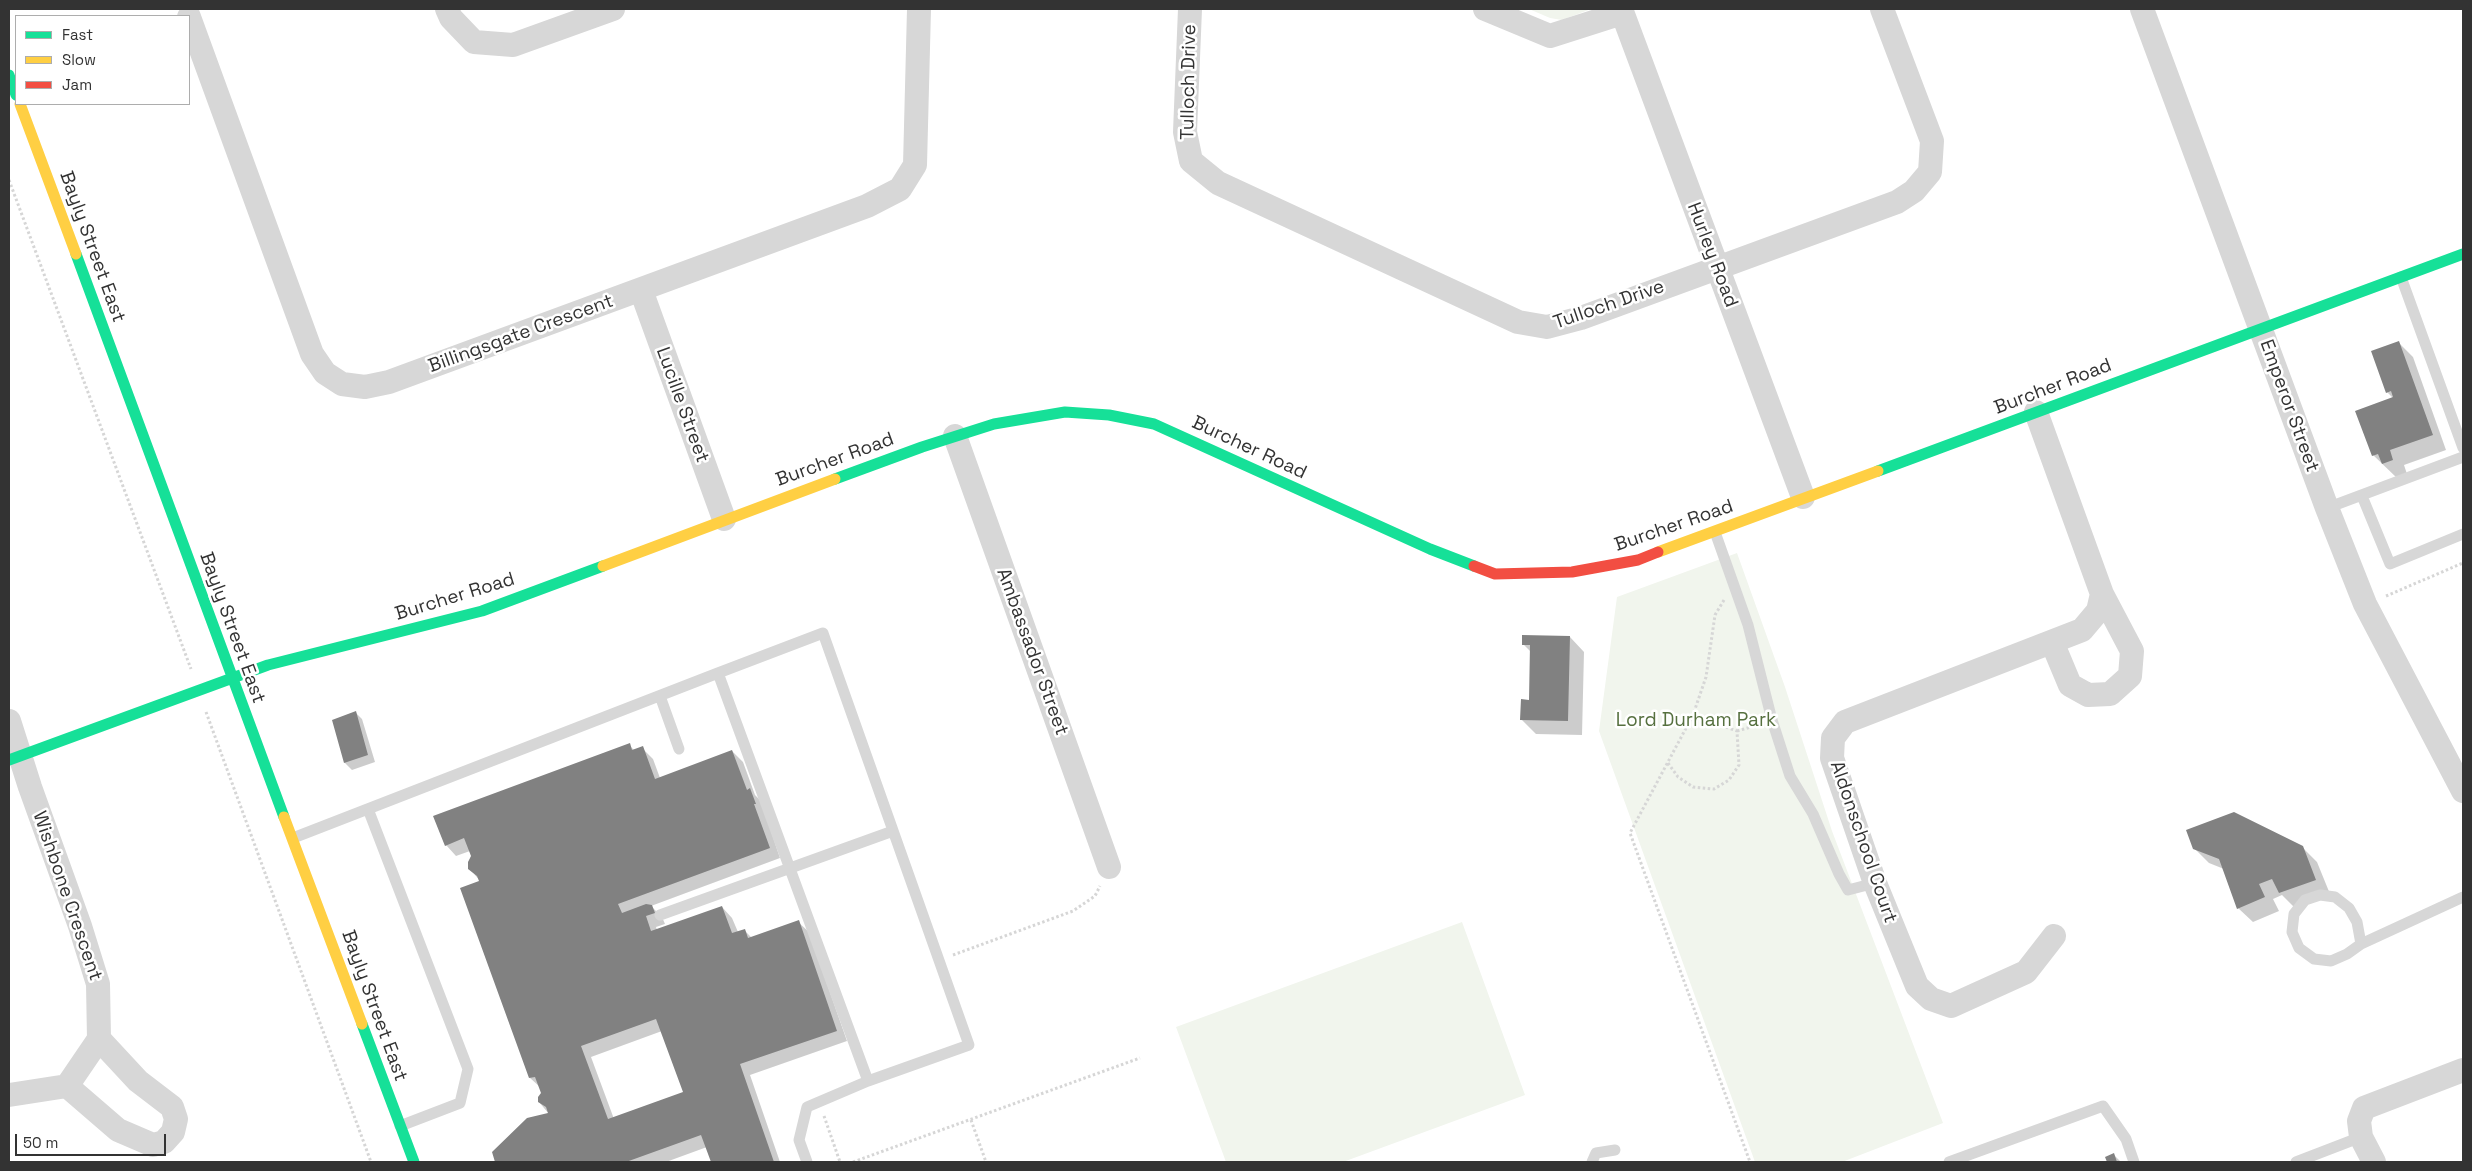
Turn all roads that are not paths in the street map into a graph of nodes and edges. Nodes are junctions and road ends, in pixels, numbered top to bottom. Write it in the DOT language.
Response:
graph roads {
  1 [pos="447,9"];
  2 [pos="613,9"];
  3 [pos="919,9"];
  4 [pos="1190,9"];
  5 [pos="1485,9"];
  6 [pos="1882,9"];
  7 [pos="2142,9"];
  8 [pos="1622,11"];
  9 [pos="190,19"];
  10 [pos="9,74"];
  11 [pos="15,92"];
  12 [pos="20,105"];
  13 [pos="2463,254"];
  14 [pos="1717,268"];
  15 [pos="2401,277"];
  16 [pos="641,290"];
  17 [pos="2260,328"];
  18 [pos="2036,412"];
  19 [pos="955,436"];
  20 [pos="2463,448"];
  21 [pos="2463,457"];
  22 [pos="1803,496"];
  23 [pos="2362,496"];
  24 [pos="2327,508"];
  25 [pos="724,519"];
  26 [pos="1715,532"];
  27 [pos="2463,534"];
  28 [pos="2102,594"];
  29 [pos="2052,642"];
  30 [pos="718,673"];
  31 [pos="232,678"];
  32 [pos="660,696"];
  33 [pos="9,721"];
  34 [pos="679,749"];
  35 [pos="14,758"];
  36 [pos="2463,791"];
  37 [pos="368,809"];
  38 [pos="893,831"];
  39 [pos="293,838"];
  40 [pos="1109,867"];
  41 [pos="790,869"];
  42 [pos="1875,883"];
  43 [pos="2463,897"];
  44 [pos="660,915"];
  45 [pos="2054,936"];
  46 [pos="2361,944"];
  47 [pos="99,1039"];
  48 [pos="2463,1070"];
  49 [pos="868,1081"];
  50 [pos="67,1086"];
  51 [pos="9,1095"];
  52 [pos="400,1126"];
  53 [pos="2361,1137"];
  54 [pos="1615,1150"];
  55 [pos="414,1162"];
  56 [pos="807,1162"];
  57 [pos="1592,1162"];
  58 [pos="1949,1162"];
  59 [pos="2134,1162"];
  60 [pos="2296,1162"];
  61 [pos="2374,1162"];
  1 -- 2 [label="street"];
  3 -- 16 [label="street, Billingsgate Crescent"];
  4 -- 14 [label="street, Tulloch Drive"];
  5 -- 8 [label="street, Hurley Road"];
  6 -- 14 [label="street, Tulloch Drive"];
  7 -- 17 [label="street, Emperor Street"];
  8 -- 14 [label="street, Hurley Road"];
  9 -- 16 [label="street, Billingsgate Crescent"];
  10 -- 11 [label="street"];
  12 -- 31 [label="street, Bayly Street East"];
  13 -- 15 [label="street, Burcher Road"];
  14 -- 22 [label="street, Hurley Road"];
  15 -- 17 [label="street, Burcher Road"];
  15 -- 20 [label="lane"];
  16 -- 25 [label="street, Lucille Street"];
  17 -- 18 [label="street, Burcher Road"];
  17 -- 24 [label="street, Emperor Street"];
  18 -- 22 [label="street, Burcher Road"];
  18 -- 28 [label="street"];
  19 -- 25 [label="street, Burcher Road"];
  19 -- 26 [label="street, Burcher Road"];
  19 -- 40 [label="street, Ambassador Street"];
  21 -- 23 [label="lane"];
  22 -- 26 [label="street, Burcher Road"];
  23 -- 24 [label="lane"];
  23 -- 27 [label="lane"];
  24 -- 36 [label="street, Emperor Street"];
  25 -- 31 [label="street, Burcher Road"];
  26 -- 42 [label="lane"];
  28 -- 29 [label="street, Aldonschool Court"];
  28 -- 29 [label="street"];
  29 -- 42 [label="street, Aldonschool Court"];
  30 -- 32 [label="lane"];
  30 -- 38 [label="lane"];
  30 -- 41 [label="lane"];
  31 -- 35 [label="street, Burcher Road"];
  31 -- 39 [label="street, Bayly Street East"];
  32 -- 34 [label="lane"];
  32 -- 37 [label="lane"];
  33 -- 35 [label="street, Wishbone Crescent"];
  35 -- 47 [label="street, Wishbone Crescent"];
  37 -- 39 [label="lane"];
  37 -- 52 [label="lane"];
  38 -- 41 [label="lane"];
  38 -- 49 [label="lane"];
  39 -- 52 [label="street, Bayly Street East"];
  41 -- 44 [label="lane"];
  41 -- 49 [label="lane"];
  42 -- 45 [label="street, Aldonschool Court"];
  43 -- 46 [label="lane"];
  46 -- 46 [label="lane"];
  47 -- 50 [label="street"];
  47 -- 50 [label="street"];
  48 -- 53 [label="street"];
  49 -- 56 [label="lane"];
  50 -- 51 [label="street"];
  52 -- 55 [label="street, Bayly Street East"];
  53 -- 60 [label="lane"];
  53 -- 61 [label="street"];
  54 -- 57 [label="lane"];
  58 -- 59 [label="lane"];
}
